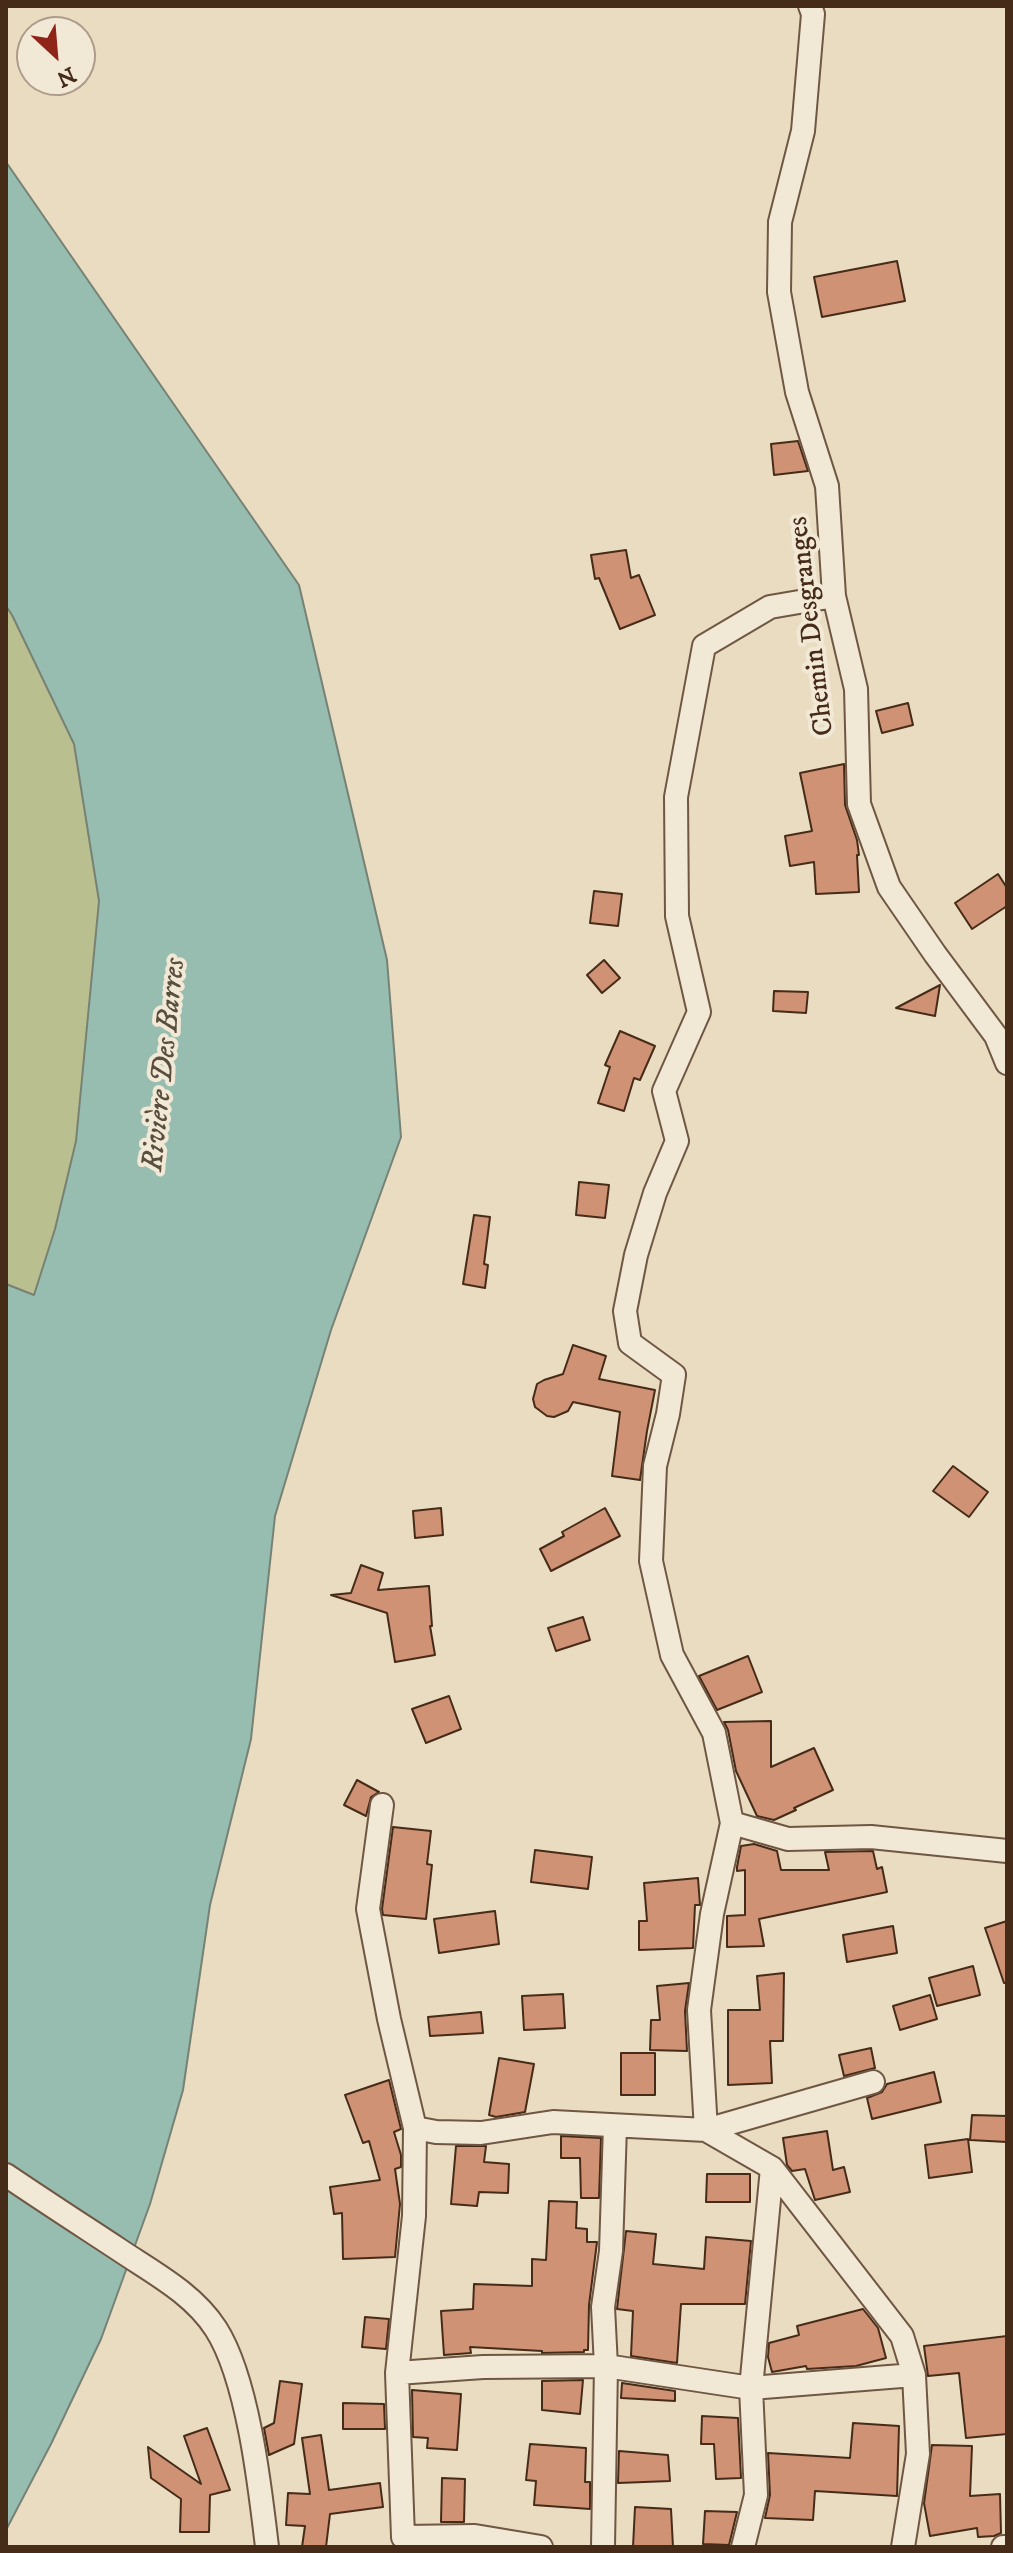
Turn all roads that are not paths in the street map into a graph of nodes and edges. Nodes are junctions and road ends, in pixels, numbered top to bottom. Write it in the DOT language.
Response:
graph roads {
  1 [pos="810,6"];
  2 [pos="834,596"];
  3 [pos="1007,1063"];
  4 [pos="382,1805"];
  5 [pos="732,1823"];
  6 [pos="1007,1851"];
  7 [pos="873,2082"];
  8 [pos="615,2126"];
  9 [pos="415,2128"];
  10 [pos="706,2130"];
  11 [pos="772,2168"];
  12 [pos="6,2175"];
  13 [pos="606,2366"];
  14 [pos="397,2373"];
  15 [pos="914,2375"];
  16 [pos="751,2388"];
  17 [pos="267,2547"];
  18 [pos="541,2547"];
  19 [pos="603,2547"];
  20 [pos="743,2547"];
  21 [pos="903,2547"];
  1 -- 2 [label="street, Chemin Desgranges"];
  2 -- 3 [label="street, Chemin Desgranges"];
  2 -- 5 [label="street"];
  4 -- 9 [label="street"];
  5 -- 6 [label="street"];
  5 -- 10 [label="street"];
  7 -- 10 [label="street"];
  8 -- 9 [label="street"];
  8 -- 10 [label="street"];
  8 -- 13 [label="street"];
  9 -- 14 [label="street"];
  10 -- 11 [label="street"];
  11 -- 15 [label="street"];
  11 -- 16 [label="street"];
  12 -- 17 [label="street"];
  13 -- 14 [label="street"];
  13 -- 16 [label="street"];
  13 -- 19 [label="street"];
  14 -- 18 [label="street"];
  15 -- 16 [label="street"];
  15 -- 21 [label="street"];
  16 -- 20 [label="street"];
}
